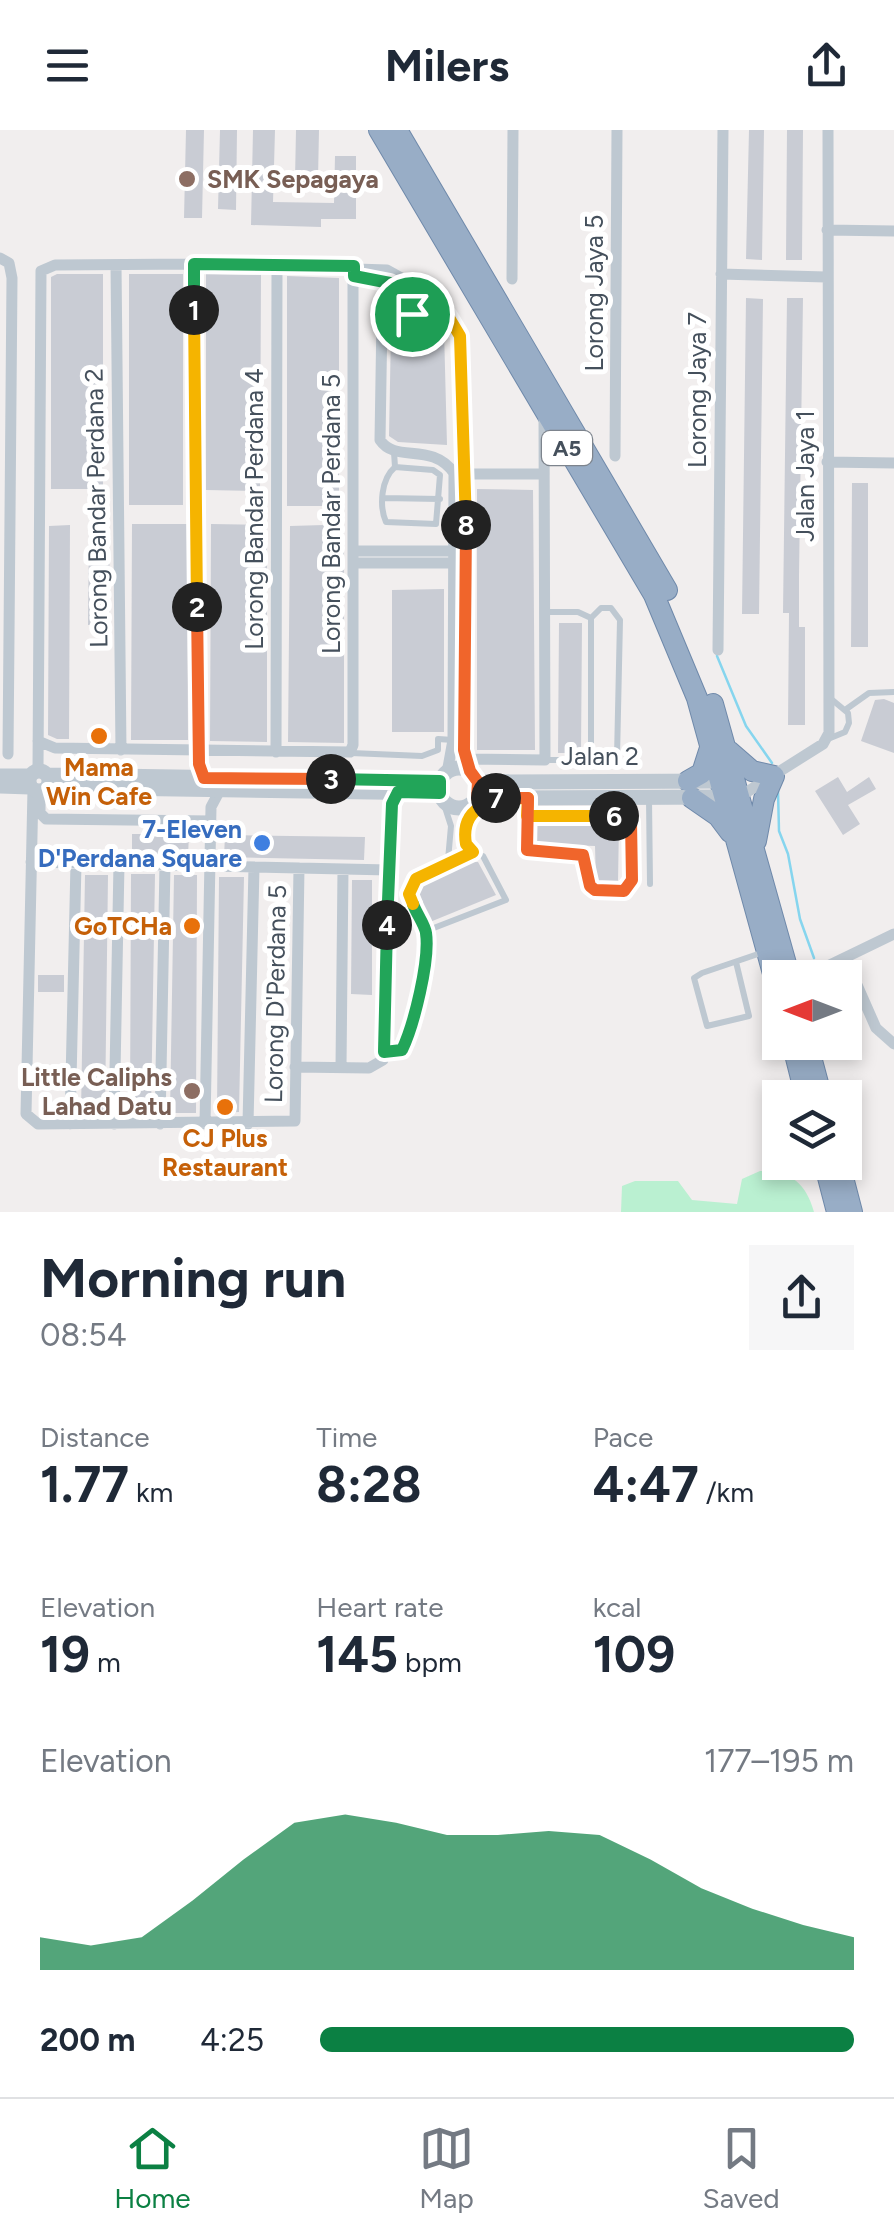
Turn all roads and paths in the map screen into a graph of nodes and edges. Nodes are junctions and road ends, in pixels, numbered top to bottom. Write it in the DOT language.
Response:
graph roads {
  1 [pos="379,130"];
  2 [pos="397,130"];
  3 [pos="513,130"];
  4 [pos="618,130"];
  5 [pos="724,130"];
  6 [pos="828,130"];
  7 [pos="827,230"];
  8 [pos="894,231"];
  9 [pos="0,258"];
  10 [pos="194,264"];
  11 [pos="116,266"];
  12 [pos="276,266"];
  13 [pos="354,271"];
  14 [pos="721,274"];
  15 [pos="826,277"];
  16 [pos="512,279"];
  17 [pos="412,314"];
  18 [pos="448,316"];
  19 [pos="544,409"];
  20 [pos="461,446"];
  21 [pos="394,451"];
  22 [pos="615,456"];
  23 [pos="446,462"];
  24 [pos="827,462"];
  25 [pos="894,463"];
  26 [pos="396,467"];
  27 [pos="466,474"];
  28 [pos="543,474"];
  29 [pos="383,498"];
  30 [pos="440,499"];
  31 [pos="440,521"];
  32 [pos="454,550"];
  33 [pos="353,556"];
  34 [pos="5,577"];
  35 [pos="544,612"];
  36 [pos="591,618"];
  37 [pos="718,650"];
  38 [pos="894,692"];
  39 [pos="829,697"];
  40 [pos="845,710"];
  41 [pos="828,739"];
  42 [pos="454,740"];
  43 [pos="38,741"];
  44 [pos="719,746"];
  45 [pos="55,748"];
  46 [pos="120,750"];
  47 [pos="199,750"];
  48 [pos="276,752"];
  49 [pos="345,752"];
  50 [pos="8,754"];
  51 [pos="544,760"];
  52 [pos="591,760"];
  53 [pos="0,776"];
  54 [pos="204,778"];
  55 [pos="473,778"];
  56 [pos="38,779"];
  57 [pos="0,786"];
  58 [pos="743,786"];
  59 [pos="442,787"];
  60 [pos="690,789"];
  61 [pos="220,790"];
  62 [pos="398,792"];
  63 [pos="496,798"];
  64 [pos="528,798"];
  65 [pos="649,798"];
  66 [pos="527,816"];
  67 [pos="211,820"];
  68 [pos="746,845"];
  69 [pos="473,852"];
  70 [pos="447,861"];
  71 [pos="31,862"];
  72 [pos="76,863"];
  73 [pos="119,864"];
  74 [pos="165,865"];
  75 [pos="211,866"];
  76 [pos="254,867"];
  77 [pos="300,868"];
  78 [pos="343,868"];
  79 [pos="389,870"];
  80 [pos="650,884"];
  81 [pos="426,931"];
  82 [pos="894,934"];
  83 [pos="766,951"];
  84 [pos="769,960"];
  85 [pos="784,960"];
  86 [pos="846,960"];
  87 [pos="736,962"];
  88 [pos="862,996"];
  89 [pos="894,1044"];
  90 [pos="384,1052"];
  91 [pos="295,1067"];
  92 [pos="341,1067"];
  93 [pos="70,1124"];
  94 [pos="114,1124"];
  95 [pos="160,1124"];
  96 [pos="206,1124"];
  97 [pos="248,1124"];
  98 [pos="829,1180"];
  99 [pos="844,1180"];
  100 [pos="838,1212"];
  101 [pos="852,1212"];
  1 -- 19 [label="highway, A5"];
  2 -- 44 [label="highway, A5"];
  3 -- 16 [label="street"];
  4 -- 22 [label="street, Lorong Jaya 5"];
  5 -- 14 [label="street, Lorong Jaya 7"];
  6 -- 7 [label="street, Jalan Jaya 1"];
  7 -- 8 [label="street"];
  7 -- 15 [label="street, Jalan Jaya 1"];
  9 -- 34 [label="street"];
  10 -- 11 [label="street"];
  10 -- 12 [label="street"];
  10 -- 47 [label="street"];
  11 -- 43 [label="street"];
  11 -- 46 [label="street, Lorong Bandar Perdana 2"];
  12 -- 13 [label="street"];
  12 -- 48 [label="street, Lorong Bandar Perdana 4"];
  13 -- 17 [label="street"];
  13 -- 18 [label="street"];
  13 -- 33 [label="street, Lorong Bandar Perdana 5"];
  14 -- 15 [label="street"];
  14 -- 37 [label="street, Lorong Jaya 7"];
  15 -- 24 [label="street, Jalan Jaya 1"];
  17 -- 18 [label="street"];
  17 -- 21 [label="street"];
  18 -- 20 [label="street"];
  19 -- 28 [label="street"];
  19 -- 44 [label="highway, A5"];
  20 -- 23 [label="street"];
  20 -- 27 [label="street"];
  21 -- 23 [label="street"];
  21 -- 26 [label="lane"];
  23 -- 32 [label="street"];
  24 -- 25 [label="street"];
  24 -- 39 [label="street, Jalan Jaya 1"];
  26 -- 29 [label="lane"];
  26 -- 30 [label="lane"];
  27 -- 28 [label="street"];
  27 -- 55 [label="street"];
  28 -- 35 [label="street"];
  29 -- 30 [label="lane"];
  29 -- 31 [label="lane"];
  30 -- 31 [label="lane"];
  31 -- 32 [label="lane"];
  32 -- 33 [label="street"];
  32 -- 42 [label="street"];
  33 -- 49 [label="street, Lorong Bandar Perdana 5"];
  34 -- 50 [label="street"];
  35 -- 36 [label="lane"];
  35 -- 51 [label="street"];
  36 -- 52 [label="lane"];
  36 -- 52 [label="lane"];
  38 -- 40 [label="lane"];
  39 -- 40 [label="lane"];
  39 -- 41 [label="street, Jalan Jaya 1"];
  40 -- 41 [label="lane"];
  41 -- 58 [label="street"];
  42 -- 49 [label="lane"];
  42 -- 59 [label="street"];
  43 -- 45 [label="street"];
  43 -- 56 [label="street"];
  44 -- 58 [label="highway, A5"];
  44 -- 58 [label="highway"];
  44 -- 60 [label="highway"];
  45 -- 46 [label="street"];
  45 -- 56 [label="street"];
  46 -- 47 [label="street"];
  47 -- 48 [label="street"];
  47 -- 54 [label="street"];
  48 -- 49 [label="street"];
  51 -- 52 [label="lane"];
  51 -- 55 [label="street"];
  53 -- 56 [label="street"];
  54 -- 56 [label="street"];
  54 -- 59 [label="street"];
  55 -- 59 [label="street"];
  55 -- 59 [label="street"];
  55 -- 60 [label="street, Jalan 2"];
  55 -- 63 [label="street, Jalan 2"];
  56 -- 57 [label="street"];
  56 -- 61 [label="street"];
  56 -- 67 [label="street"];
  56 -- 71 [label="street"];
  58 -- 60 [label="street, Jalan 2"];
  58 -- 68 [label="highway, A5"];
  58 -- 68 [label="highway"];
  59 -- 62 [label="street"];
  59 -- 70 [label="lane"];
  60 -- 65 [label="street, Jalan 2"];
  60 -- 68 [label="highway"];
  61 -- 62 [label="street"];
  61 -- 67 [label="street"];
  62 -- 79 [label="street"];
  63 -- 64 [label="street, Jalan 2"];
  63 -- 69 [label="lane"];
  64 -- 65 [label="street, Jalan 2"];
  64 -- 66 [label="lane"];
  65 -- 80 [label="lane"];
  66 -- 66 [label="lane"];
  67 -- 75 [label="street"];
  68 -- 83 [label="highway, A5"];
  68 -- 85 [label="highway, A5"];
  69 -- 70 [label="lane"];
  69 -- 81 [label="lane"];
  70 -- 81 [label="lane"];
  71 -- 72 [label="street"];
  71 -- 93 [label="street"];
  72 -- 73 [label="street"];
  72 -- 93 [label="street"];
  73 -- 74 [label="street"];
  73 -- 94 [label="street"];
  74 -- 75 [label="street"];
  74 -- 95 [label="street"];
  75 -- 76 [label="street"];
  75 -- 96 [label="street"];
  76 -- 77 [label="street"];
  76 -- 97 [label="street"];
  77 -- 78 [label="street"];
  77 -- 91 [label="street, Lorong D'Perdana 5"];
  78 -- 79 [label="street"];
  78 -- 92 [label="street"];
  79 -- 90 [label="street"];
  81 -- 90 [label="lane"];
  82 -- 86 [label="street"];
  83 -- 84 [label="highway, A5"];
  83 -- 87 [label="lane"];
  87 -- 87 [label="lane"];
  88 -- 89 [label="street"];
  90 -- 92 [label="street"];
  91 -- 92 [label="street"];
  91 -- 97 [label="street, Lorong D'Perdana 5"];
  93 -- 94 [label="street"];
  94 -- 95 [label="street"];
  95 -- 96 [label="street"];
  96 -- 97 [label="street"];
  98 -- 100 [label="highway"];
  99 -- 101 [label="highway"];
}
